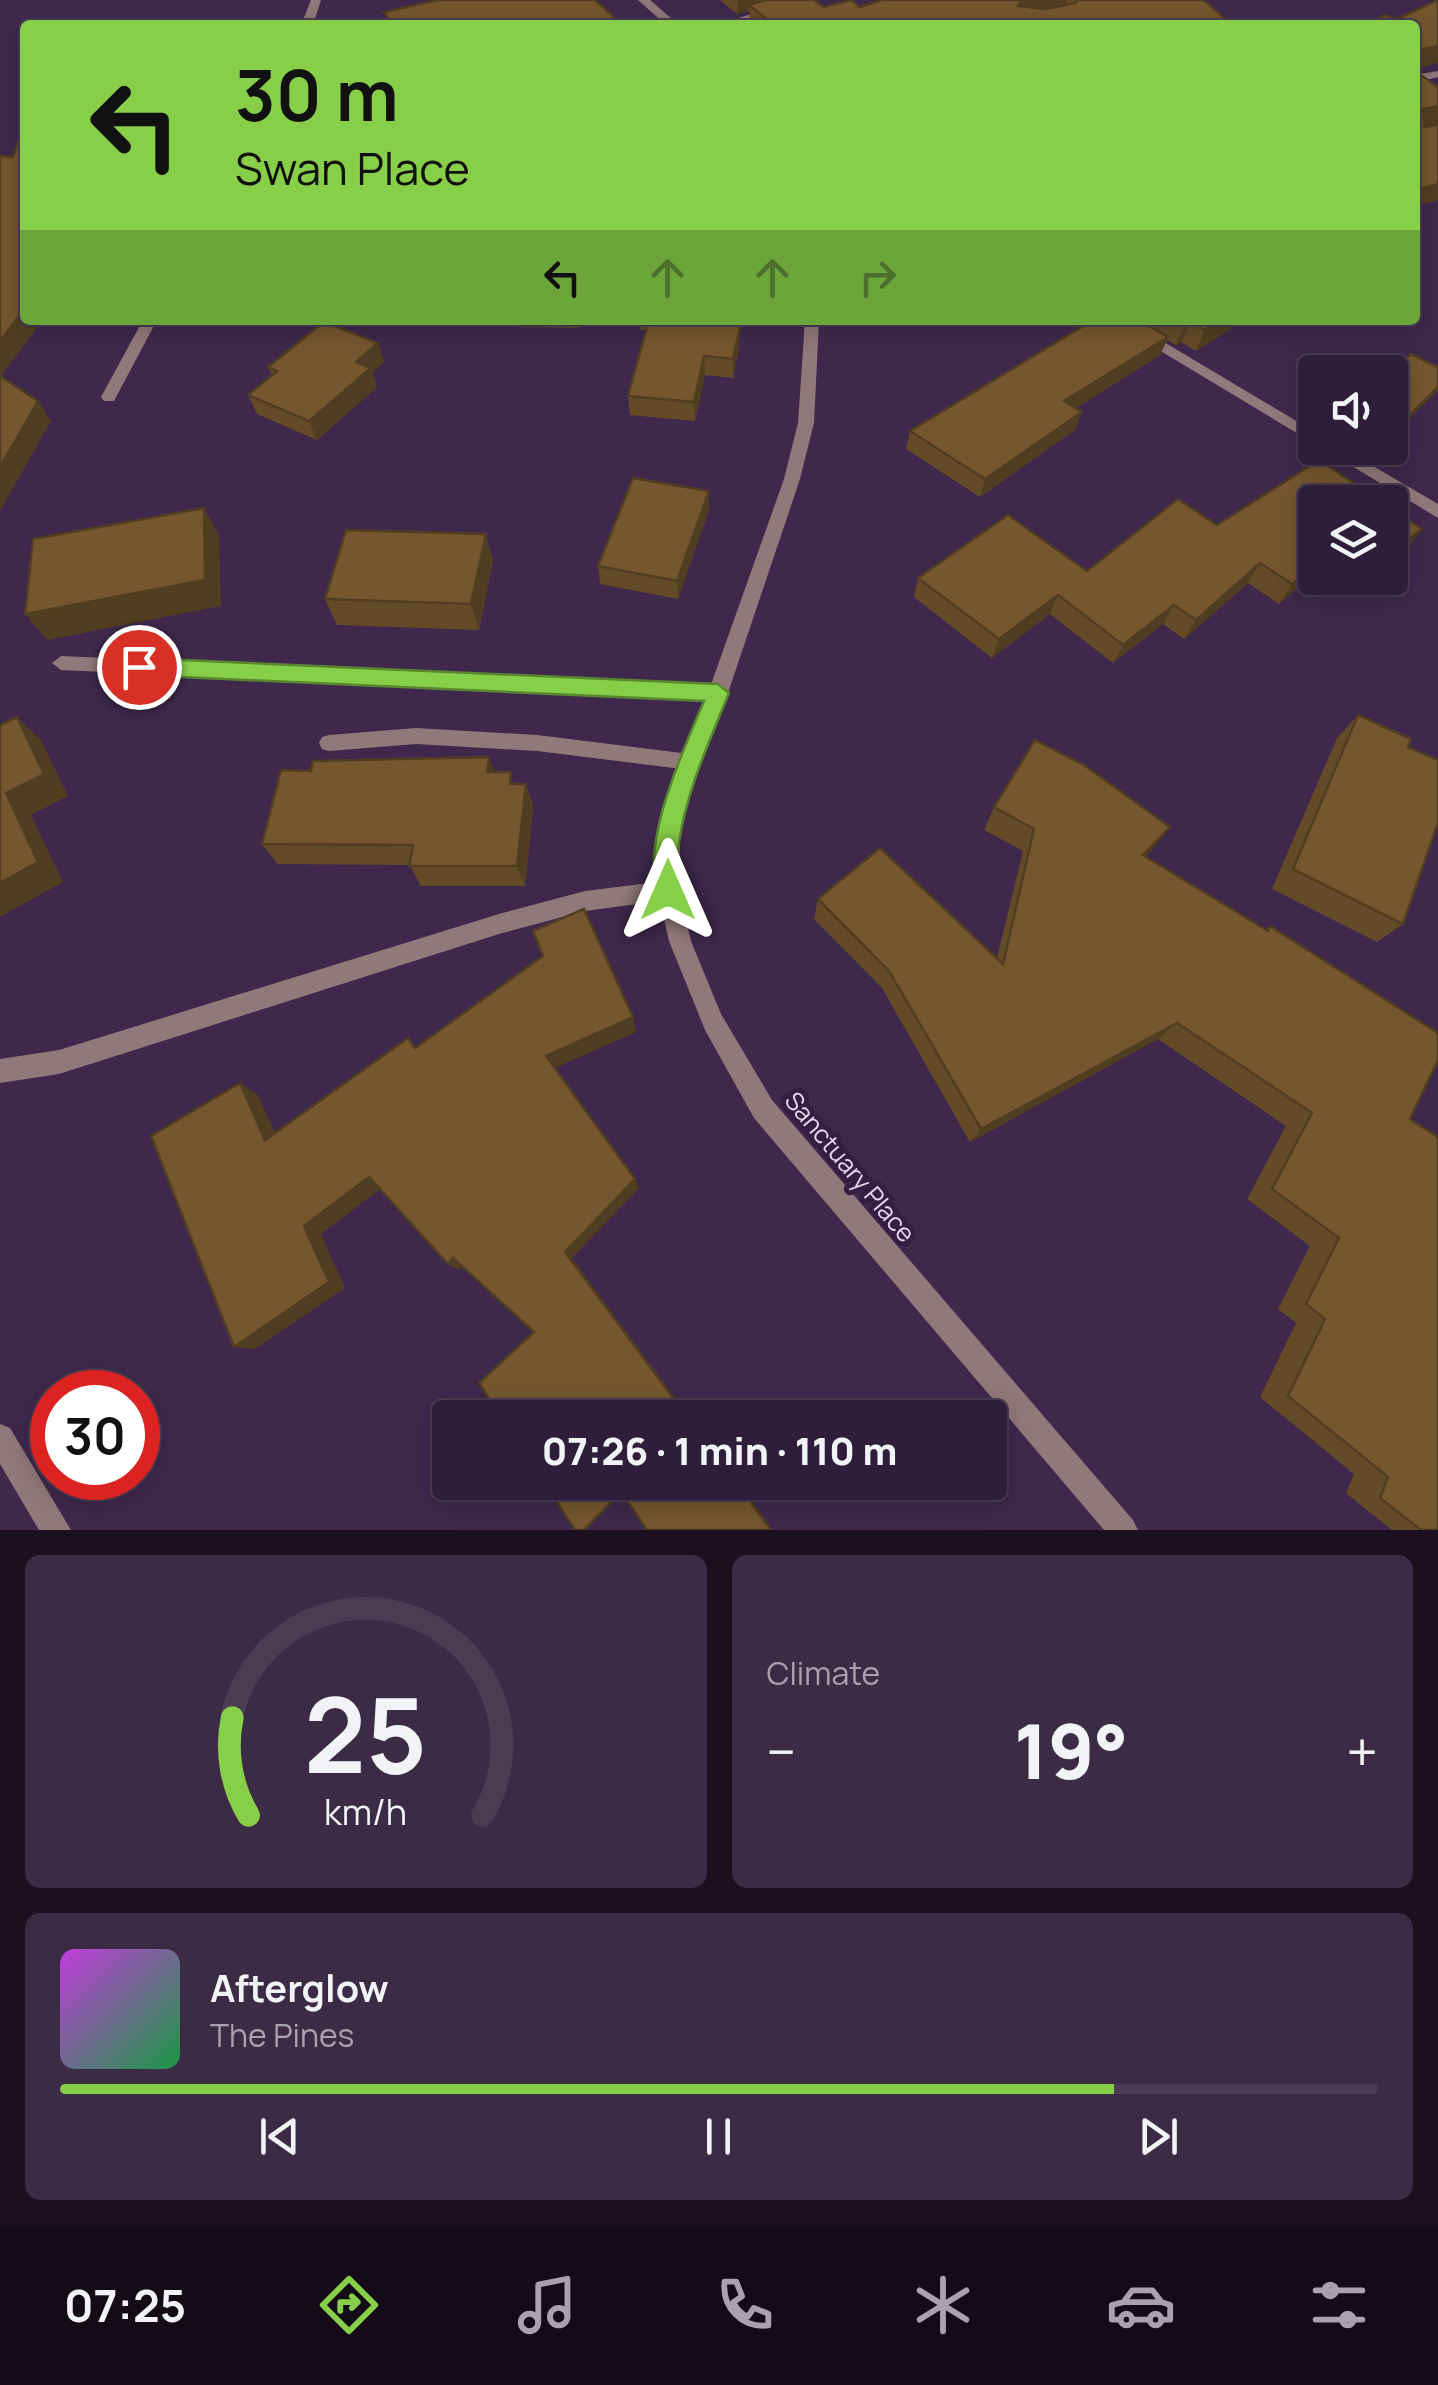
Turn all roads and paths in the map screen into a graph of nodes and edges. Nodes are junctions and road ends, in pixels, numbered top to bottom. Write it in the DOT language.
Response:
graph roads {
  1 [pos="642,0"];
  2 [pos="812,0"];
  3 [pos="667,20"];
  4 [pos="738,20"];
  5 [pos="147,325"];
  6 [pos="812,325"];
  7 [pos="1124,325"];
  8 [pos="109,397"];
  9 [pos="1298,429"];
  10 [pos="1359,465"];
  11 [pos="1438,512"];
  12 [pos="62,663"];
  13 [pos="718,693"];
  14 [pos="329,744"];
  15 [pos="690,762"];
  16 [pos="668,890"];
  17 [pos="0,1071"];
  18 [pos="0,1438"];
  19 [pos="56,1530"];
  20 [pos="1123,1530"];
  1 -- 3 [label="street"];
  2 -- 4 [label="street"];
  5 -- 8 [label="street"];
  6 -- 13 [label="street, Sanctuary Place"];
  7 -- 9 [label="street"];
  10 -- 11 [label="street"];
  12 -- 13 [label="street"];
  13 -- 15 [label="street, Sanctuary Place"];
  14 -- 15 [label="street"];
  15 -- 16 [label="street, Sanctuary Place"];
  16 -- 17 [label="street"];
  16 -- 20 [label="street, Sanctuary Place"];
  18 -- 19 [label="street"];
}
